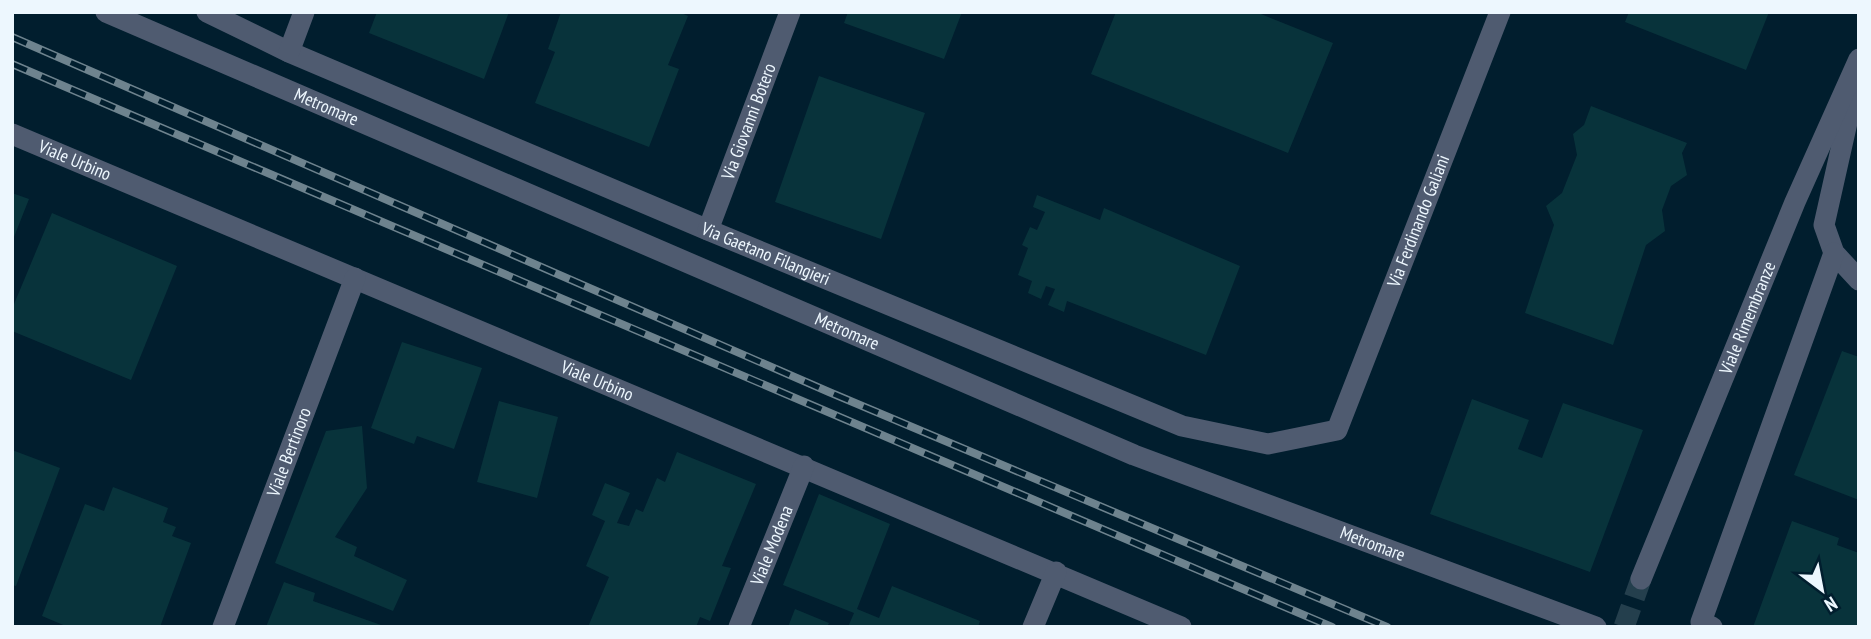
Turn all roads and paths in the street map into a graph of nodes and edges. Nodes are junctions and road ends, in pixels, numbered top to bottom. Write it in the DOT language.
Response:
graph roads {
  1 [pos="106,12"];
  2 [pos="207,12"];
  3 [pos="304,12"];
  4 [pos="790,12"];
  5 [pos="1500,12"];
  6 [pos="289,52"];
  7 [pos="1859,60"];
  8 [pos="1859,68"];
  9 [pos="12,134"];
  10 [pos="708,230"];
  11 [pos="1834,253"];
  12 [pos="355,278"];
  13 [pos="1859,280"];
  14 [pos="1338,430"];
  15 [pos="804,466"];
  16 [pos="1056,572"];
  17 [pos="1641,579"];
  18 [pos="1706,625"];
  19 [pos="223,627"];
  20 [pos="739,627"];
  21 [pos="1033,627"];
  22 [pos="1181,627"];
  23 [pos="1596,627"];
  1 -- 23 [label="street, Metromare"];
  2 -- 6 [label="street, Via Gaetano Filangieri"];
  3 -- 6 [label="street"];
  4 -- 10 [label="street, Via Giovanni Botero"];
  5 -- 14 [label="street, Via Ferdinando Galiani"];
  6 -- 10 [label="street, Via Gaetano Filangieri"];
  7 -- 17 [label="street, Viale Rimembranze"];
  8 -- 11 [label="street"];
  9 -- 12 [label="street, Viale Urbino"];
  10 -- 14 [label="street, Via Gaetano Filangieri"];
  11 -- 13 [label="street"];
  11 -- 18 [label="street"];
  12 -- 15 [label="street, Viale Urbino"];
  12 -- 19 [label="street, Viale Bertinoro"];
  15 -- 16 [label="street, Viale Urbino"];
  15 -- 20 [label="street, Viale Modena"];
  16 -- 21 [label="street"];
  16 -- 22 [label="street, Viale Urbino"];
}
